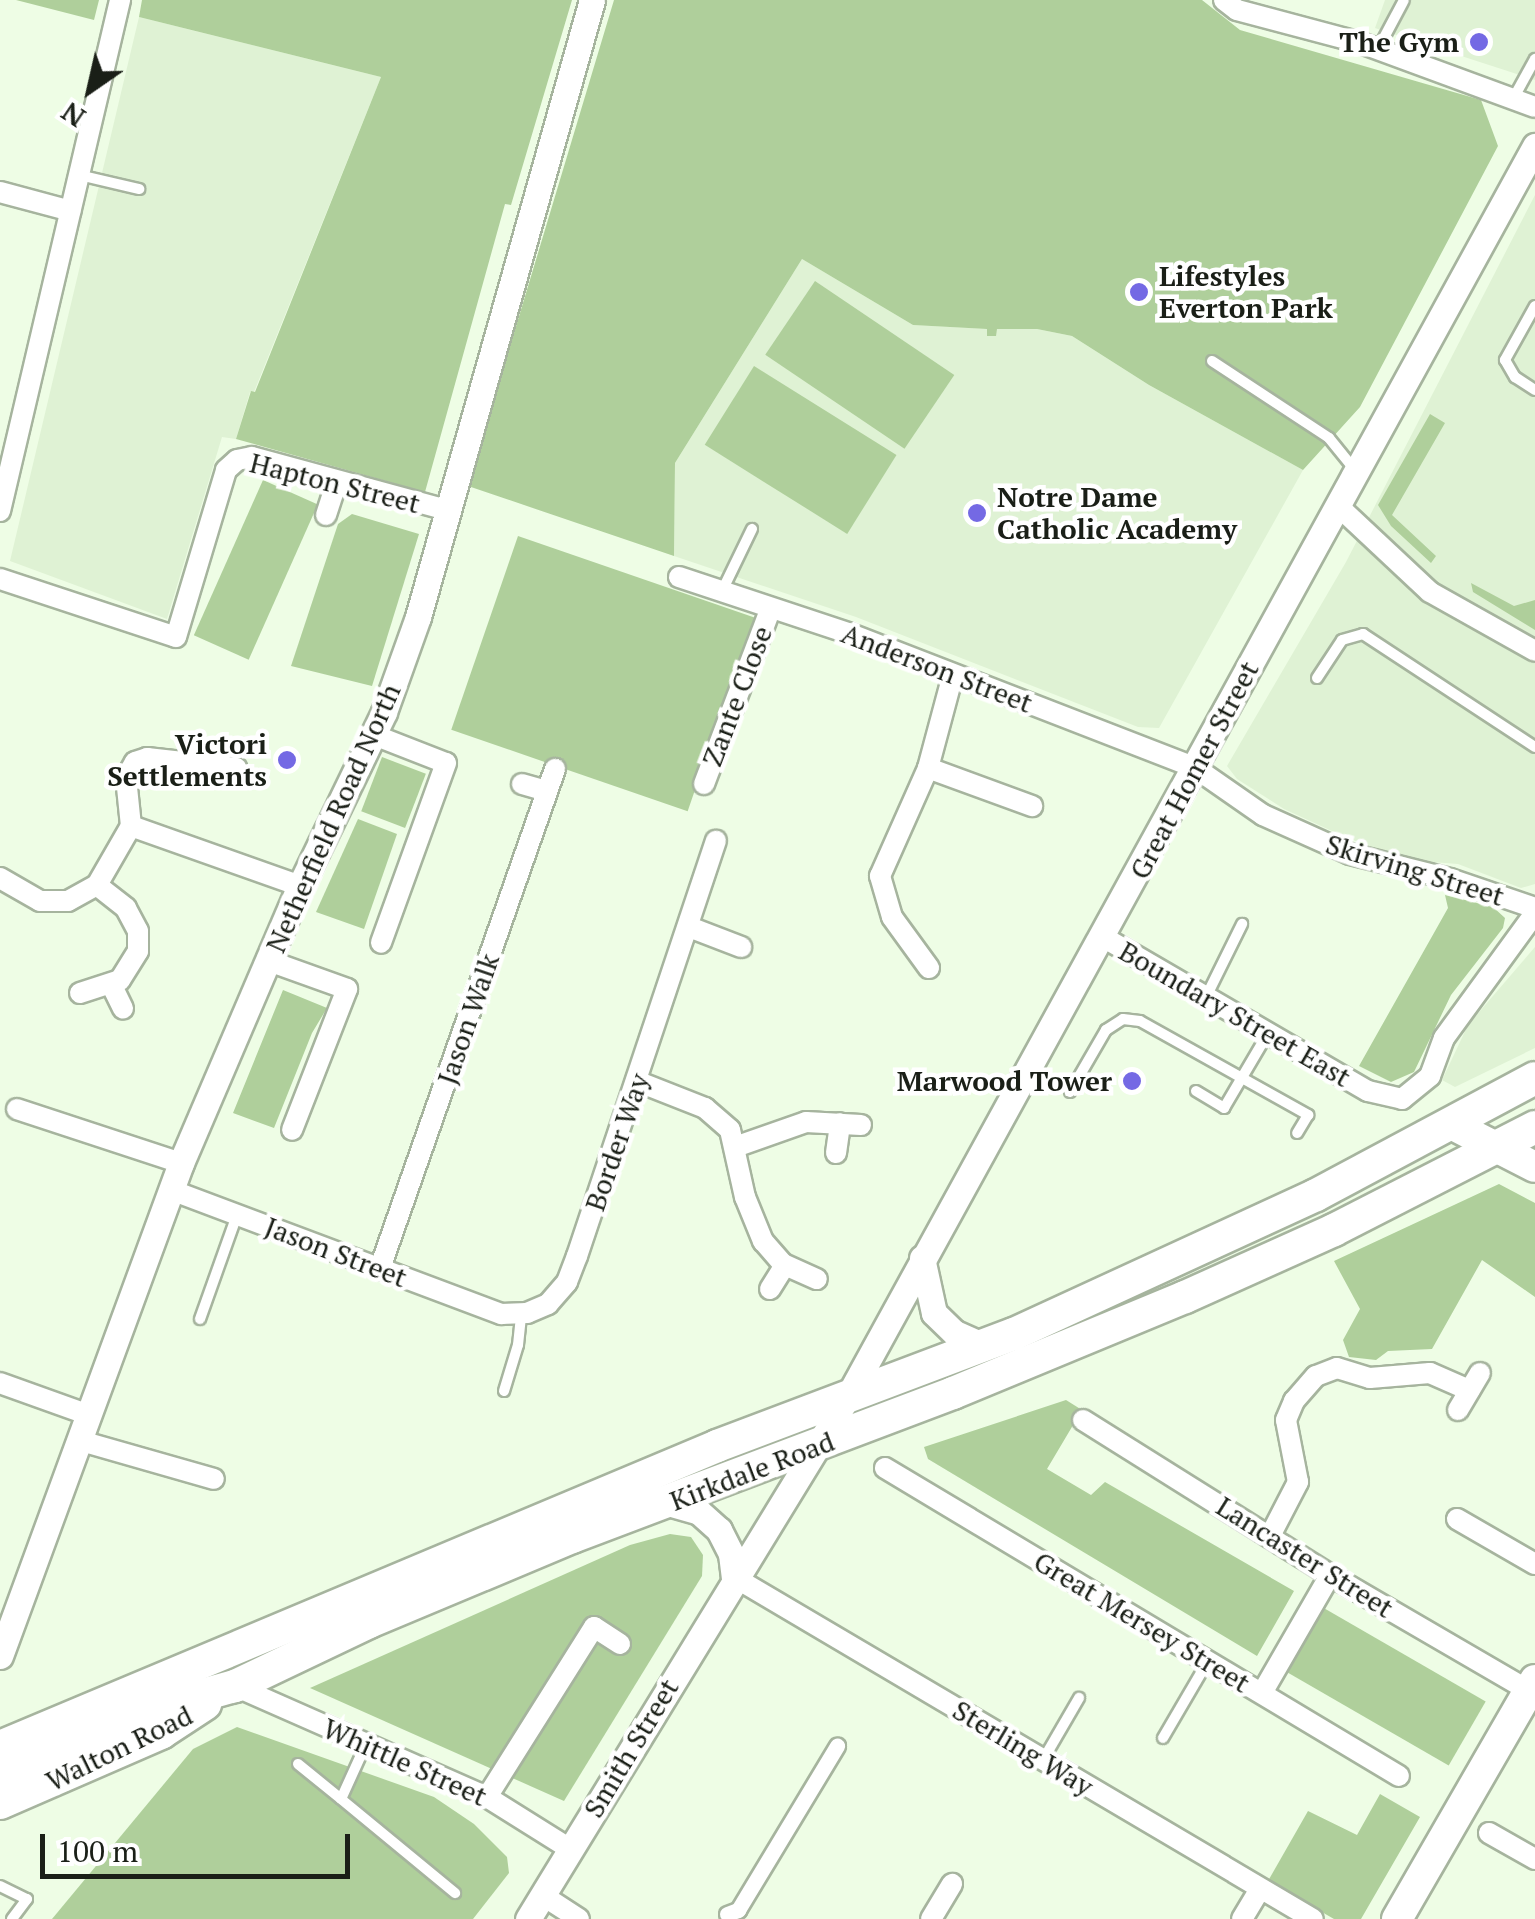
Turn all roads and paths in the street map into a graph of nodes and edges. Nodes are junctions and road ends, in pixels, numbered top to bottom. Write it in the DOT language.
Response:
graph roads {
  1 [pos="120,0"];
  2 [pos="592,0"];
  3 [pos="1224,0"];
  4 [pos="1404,0"];
  5 [pos="1378,48"];
  6 [pos="1535,58"];
  7 [pos="1513,99"];
  8 [pos="1535,107"];
  9 [pos="1535,146"];
  10 [pos="79,175"];
  11 [pos="140,189"];
  12 [pos="0,192"];
  13 [pos="71,211"];
  14 [pos="1535,306"];
  15 [pos="1212,361"];
  16 [pos="1535,390"];
  17 [pos="1356,471"];
  18 [pos="337,482"];
  19 [pos="1337,505"];
  20 [pos="447,510"];
  21 [pos="0,511"];
  22 [pos="326,514"];
  23 [pos="752,529"];
  24 [pos="678,577"];
  25 [pos="0,579"];
  26 [pos="722,591"];
  27 [pos="771,608"];
  28 [pos="1535,651"];
  29 [pos="953,675"];
  30 [pos="1317,678"];
  31 [pos="374,735"];
  32 [pos="1535,748"];
  33 [pos="1194,766"];
  34 [pos="236,768"];
  35 [pos="928,768"];
  36 [pos="555,769"];
  37 [pos="522,784"];
  38 [pos="704,784"];
  39 [pos="547,791"];
  40 [pos="1032,806"];
  41 [pos="131,826"];
  42 [pos="716,842"];
  43 [pos="0,878"];
  44 [pos="97,885"];
  45 [pos="300,886"];
  46 [pos="1535,910"];
  47 [pos="1242,924"];
  48 [pos="688,927"];
  49 [pos="1103,938"];
  50 [pos="381,943"];
  51 [pos="741,947"];
  52 [pos="269,960"];
  53 [pos="928,968"];
  54 [pos="112,986"];
  55 [pos="80,992"];
  56 [pos="1204,1000"];
  57 [pos="123,1008"];
  58 [pos="1267,1035"];
  59 [pos="1242,1077"];
  60 [pos="1535,1078"];
  61 [pos="639,1082"];
  62 [pos="1070,1092"];
  63 [pos="1196,1092"];
  64 [pos="17,1109"];
  65 [pos="840,1123"];
  66 [pos="1452,1124"];
  67 [pos="862,1125"];
  68 [pos="1535,1127"];
  69 [pos="292,1130"];
  70 [pos="1297,1134"];
  71 [pos="736,1146"];
  72 [pos="1498,1148"];
  73 [pos="836,1153"];
  74 [pos="181,1163"];
  75 [pos="1535,1167"];
  76 [pos="170,1190"];
  77 [pos="238,1215"];
  78 [pos="922,1258"];
  79 [pos="786,1265"];
  80 [pos="380,1268"];
  81 [pos="817,1279"];
  82 [pos="770,1288"];
  83 [pos="511,1314"];
  84 [pos="200,1319"];
  85 [pos="984,1346"];
  86 [pos="0,1383"];
  87 [pos="504,1391"];
  88 [pos="850,1392"];
  89 [pos="1458,1410"];
  90 [pos="86,1414"];
  91 [pos="1083,1420"];
  92 [pos="80,1441"];
  93 [pos="815,1447"];
  94 [pos="885,1468"];
  95 [pos="214,1479"];
  96 [pos="668,1503"];
  97 [pos="1457,1518"];
  98 [pos="1270,1536"];
  99 [pos="1535,1564"];
  100 [pos="1330,1575"];
  101 [pos="734,1577"];
  102 [pos="4,1620"];
  103 [pos="620,1644"];
  104 [pos="0,1656"];
  105 [pos="1208,1661"];
  106 [pos="234,1686"];
  107 [pos="1532,1686"];
  108 [pos="1262,1694"];
  109 [pos="1079,1698"];
  110 [pos="9,1738"];
  111 [pos="1163,1738"];
  112 [pos="366,1744"];
  113 [pos="837,1746"];
  114 [pos="1043,1760"];
  115 [pos="298,1764"];
  116 [pos="1398,1776"];
  117 [pos="0,1779"];
  118 [pos="486,1797"];
  119 [pos="341,1799"];
  120 [pos="0,1803"];
  121 [pos="1489,1833"];
  122 [pos="570,1849"];
  123 [pos="1535,1858"];
  124 [pos="952,1884"];
  125 [pos="0,1886"];
  126 [pos="1260,1889"];
  127 [pos="455,1893"];
  128 [pos="542,1895"];
  129 [pos="727,1914"];
  130 [pos="12,1919"];
  131 [pos="528,1919"];
  132 [pos="578,1919"];
  133 [pos="931,1919"];
  134 [pos="1242,1919"];
  135 [pos="1312,1919"];
  136 [pos="1397,1919"];
  1 -- 10 [label="street"];
  2 -- 20 [label="street, Netherfield Road North"];
  3 -- 5 [label="street"];
  4 -- 5 [label="lane"];
  5 -- 7 [label="street"];
  6 -- 7 [label="lane"];
  7 -- 8 [label="street"];
  9 -- 17 [label="street, Great Homer Street"];
  10 -- 11 [label="lane"];
  10 -- 13 [label="street"];
  12 -- 13 [label="street"];
  13 -- 21 [label="street"];
  14 -- 16 [label="lane"];
  15 -- 17 [label="lane"];
  17 -- 19 [label="street, Great Homer Street"];
  18 -- 20 [label="street, Hapton Street"];
  18 -- 22 [label="street"];
  18 -- 25 [label="street, Hapton Street"];
  19 -- 28 [label="street"];
  19 -- 33 [label="street, Great Homer Street"];
  20 -- 31 [label="street, Netherfield Road North"];
  23 -- 26 [label="lane"];
  24 -- 26 [label="street, Anderson Street"];
  26 -- 27 [label="street, Anderson Street"];
  27 -- 29 [label="street, Anderson Street"];
  27 -- 38 [label="street, Zante Close"];
  29 -- 33 [label="street, Anderson Street"];
  29 -- 35 [label="street"];
  30 -- 32 [label="lane"];
  31 -- 45 [label="street, Netherfield Road North"];
  31 -- 50 [label="street"];
  33 -- 46 [label="street, Skirving Street"];
  33 -- 49 [label="street, Great Homer Street"];
  34 -- 41 [label="street"];
  35 -- 40 [label="street"];
  35 -- 53 [label="street"];
  36 -- 39 [label="street, Jason Walk"];
  37 -- 39 [label="street"];
  39 -- 80 [label="street, Jason Walk"];
  41 -- 44 [label="street"];
  41 -- 45 [label="street"];
  42 -- 48 [label="street, Border Way"];
  43 -- 44 [label="street"];
  44 -- 54 [label="street"];
  45 -- 52 [label="street, Netherfield Road North"];
  46 -- 58 [label="street, Boundary Street East"];
  47 -- 56 [label="lane"];
  48 -- 51 [label="street"];
  48 -- 61 [label="street, Border Way"];
  49 -- 56 [label="street, Boundary Street East"];
  49 -- 78 [label="street, Great Homer Street"];
  52 -- 69 [label="street"];
  52 -- 74 [label="street, Netherfield Road North"];
  54 -- 55 [label="street"];
  54 -- 57 [label="street"];
  56 -- 58 [label="street, Boundary Street East"];
  58 -- 59 [label="lane"];
  59 -- 62 [label="lane"];
  59 -- 63 [label="lane"];
  59 -- 70 [label="lane"];
  60 -- 66 [label="highway, Kirkdale Road"];
  61 -- 71 [label="street"];
  61 -- 83 [label="street, Border Way"];
  64 -- 74 [label="street"];
  65 -- 67 [label="street"];
  65 -- 71 [label="street"];
  65 -- 73 [label="street"];
  66 -- 72 [label="main road"];
  66 -- 85 [label="highway, Kirkdale Road"];
  68 -- 72 [label="highway, Kirkdale Road"];
  71 -- 79 [label="street"];
  72 -- 75 [label="main road"];
  72 -- 93 [label="highway, Kirkdale Road"];
  74 -- 76 [label="street, Netherfield Road North"];
  76 -- 77 [label="street, Jason Street"];
  76 -- 90 [label="street, Netherfield Road North"];
  77 -- 80 [label="street, Jason Street"];
  77 -- 84 [label="lane"];
  78 -- 85 [label="street"];
  78 -- 88 [label="street, Great Homer Street"];
  79 -- 81 [label="street"];
  79 -- 82 [label="street"];
  80 -- 83 [label="street, Jason Street"];
  83 -- 87 [label="lane"];
  85 -- 88 [label="highway, Kirkdale Road"];
  86 -- 90 [label="street"];
  88 -- 93 [label="street, Great Homer Street"];
  88 -- 110 [label="highway, Kirkdale Road"];
  89 -- 98 [label="street"];
  90 -- 92 [label="street, Netherfield Road North"];
  91 -- 98 [label="street, Lancaster Street"];
  92 -- 95 [label="street"];
  92 -- 102 [label="street, Netherfield Road North"];
  93 -- 96 [label="highway, Kirkdale Road"];
  93 -- 101 [label="street, Smith Street"];
  94 -- 105 [label="street, Great Mersey Street"];
  96 -- 101 [label="street"];
  96 -- 106 [label="highway, Kirkdale Road"];
  97 -- 99 [label="street"];
  98 -- 100 [label="street, Lancaster Street"];
  100 -- 107 [label="street, Lancaster Street"];
  100 -- 108 [label="street"];
  101 -- 114 [label="street, Sterling Way"];
  101 -- 122 [label="street, Smith Street"];
  102 -- 104 [label="street, Netherfield Road North"];
  103 -- 118 [label="street"];
  105 -- 108 [label="street, Great Mersey Street"];
  105 -- 111 [label="lane"];
  106 -- 112 [label="street, Whittle Street"];
  106 -- 117 [label="highway, Kirkdale Road"];
  106 -- 120 [label="highway, Walton Road"];
  107 -- 136 [label="main road"];
  108 -- 116 [label="street, Great Mersey Street"];
  109 -- 114 [label="lane"];
  112 -- 118 [label="street, Whittle Street"];
  112 -- 119 [label="lane"];
  113 -- 129 [label="street"];
  114 -- 126 [label="street, Sterling Way"];
  115 -- 119 [label="lane"];
  118 -- 122 [label="street, Whittle Street"];
  119 -- 127 [label="lane"];
  121 -- 123 [label="street"];
  122 -- 128 [label="street, Smith Street"];
  124 -- 133 [label="street"];
  125 -- 130 [label="lane"];
  126 -- 134 [label="street"];
  126 -- 135 [label="street, Sterling Way"];
  128 -- 131 [label="street, Smith Street"];
  128 -- 132 [label="street"];
}
